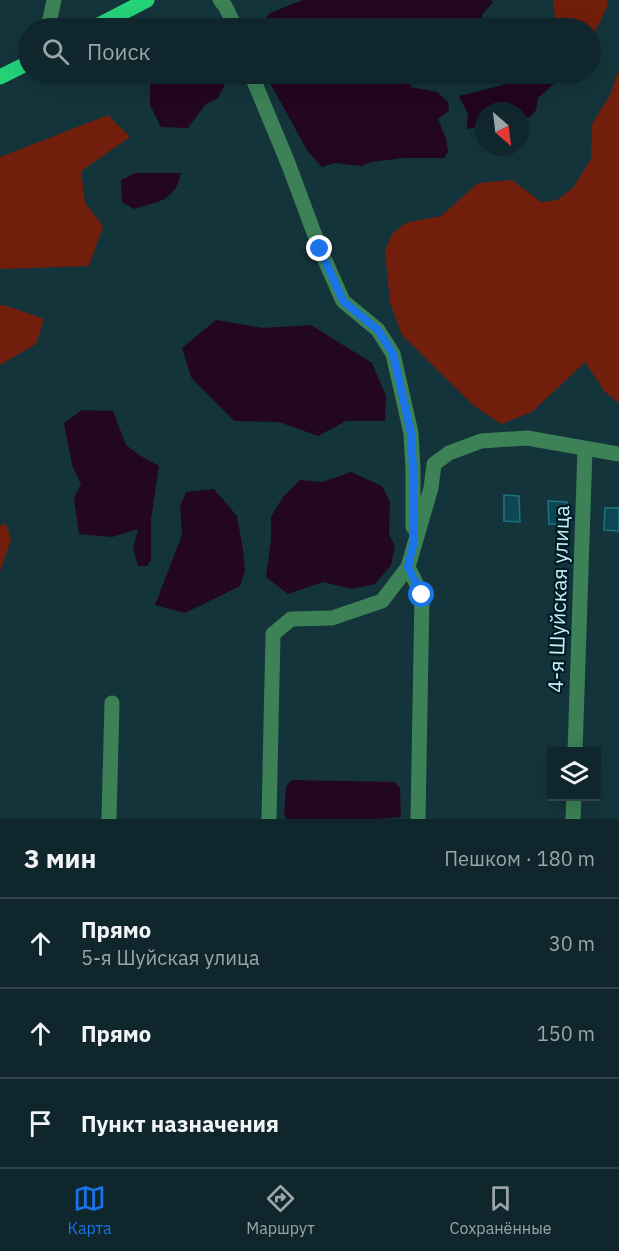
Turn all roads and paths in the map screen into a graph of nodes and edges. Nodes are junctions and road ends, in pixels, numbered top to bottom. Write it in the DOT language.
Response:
graph roads {
  1 [pos="54,0"];
  2 [pos="147,0"];
  3 [pos="220,0"];
  4 [pos="50,18"];
  5 [pos="112,18"];
  6 [pos="231,18"];
  7 [pos="18,68"];
  8 [pos="0,77"];
  9 [pos="255,84"];
  10 [pos="585,449"];
  11 [pos="619,454"];
  12 [pos="413,545"];
  13 [pos="408,567"];
  14 [pos="112,702"];
  15 [pos="575,747"];
  16 [pos="574,801"];
  17 [pos="109,819"];
  18 [pos="269,819"];
  19 [pos="418,819"];
  20 [pos="573,819"];
  1 -- 4 [label="street"];
  2 -- 5 [label="main road"];
  3 -- 6 [label="street"];
  7 -- 8 [label="main road"];
  9 -- 12 [label="street"];
  10 -- 11 [label="street"];
  10 -- 12 [label="street"];
  10 -- 15 [label="street, 4-я Шуйская улица"];
  12 -- 13 [label="street"];
  13 -- 18 [label="street"];
  13 -- 19 [label="street"];
  14 -- 17 [label="street"];
  16 -- 20 [label="street"];
}
